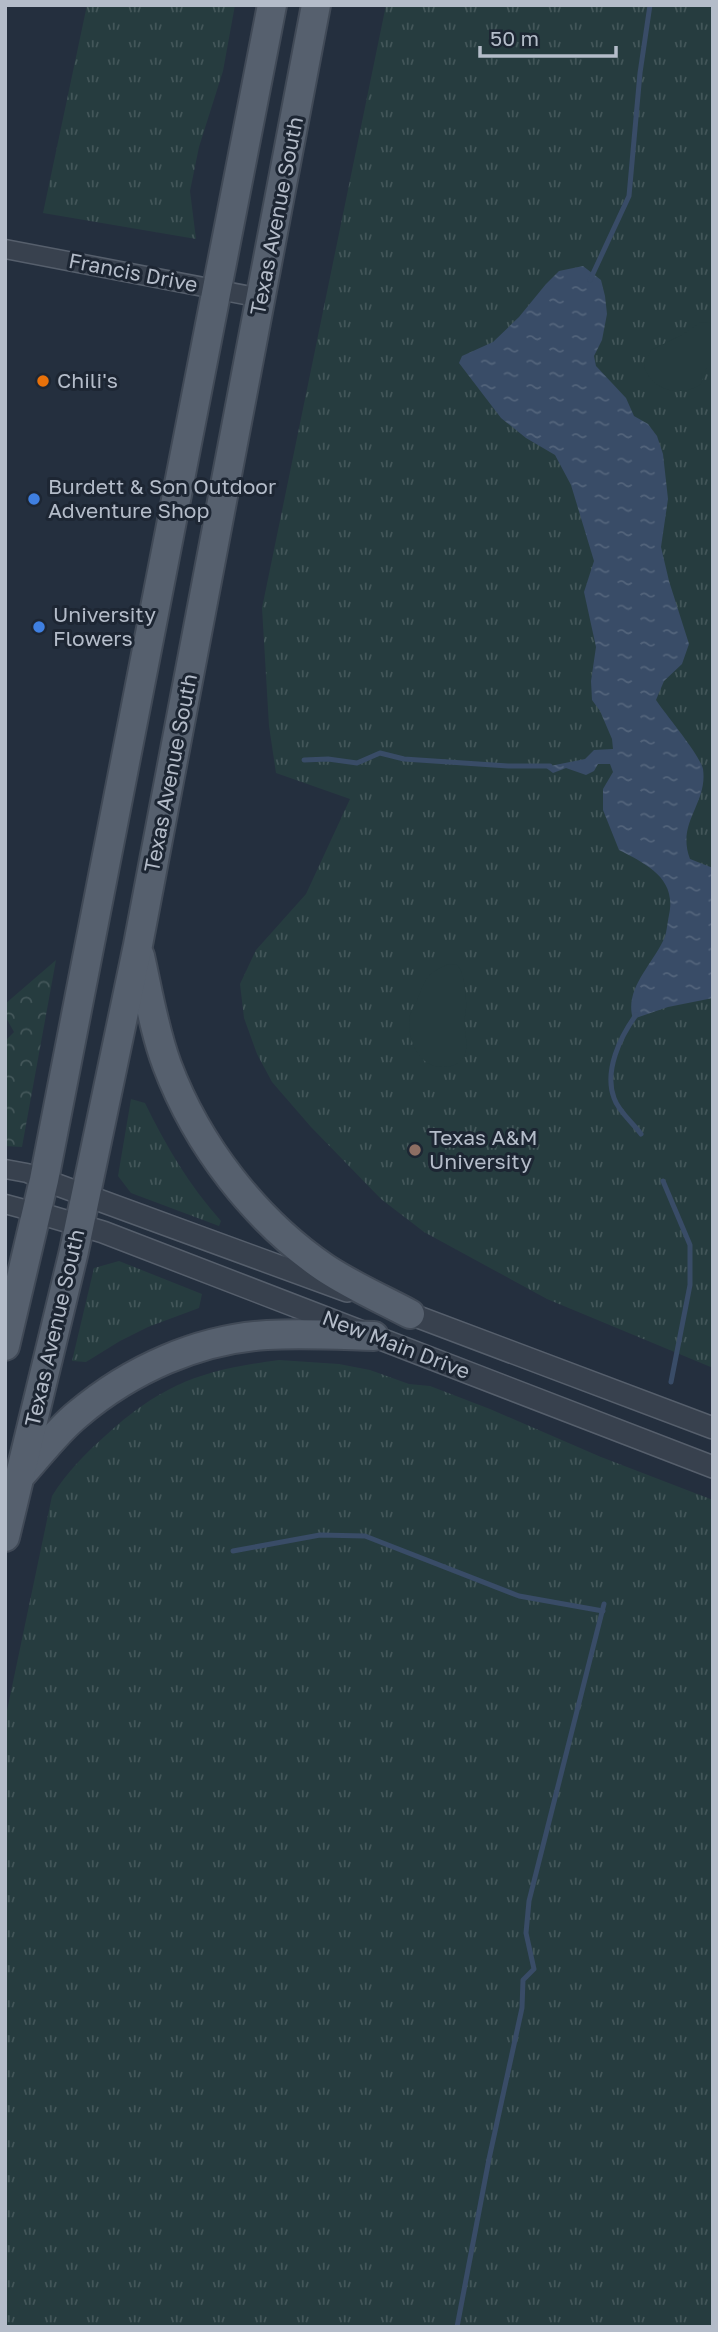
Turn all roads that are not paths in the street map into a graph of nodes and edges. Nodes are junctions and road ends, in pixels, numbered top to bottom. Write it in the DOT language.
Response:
graph roads {
  1 [pos="272,5"];
  2 [pos="316,5"];
  3 [pos="5,249"];
  4 [pos="219,289"];
  5 [pos="261,298"];
  6 [pos="142,675"];
  7 [pos="187,686"];
  8 [pos="138,945"];
  9 [pos="5,1169"];
  10 [pos="44,1180"];
  11 [pos="85,1196"];
  12 [pos="5,1204"];
  13 [pos="35,1212"];
  14 [pos="79,1224"];
  15 [pos="410,1314"];
  16 [pos="374,1336"];
  17 [pos="5,1346"];
  18 [pos="713,1428"];
  19 [pos="713,1467"];
  20 [pos="19,1477"];
  21 [pos="5,1536"];
  1 -- 4 [label="main road, Texas Avenue South"];
  2 -- 5 [label="main road, Texas Avenue South"];
  3 -- 4 [label="street, Francis Drive"];
  4 -- 5 [label="street, Francis Drive"];
  4 -- 6 [label="main road, Texas Avenue South"];
  5 -- 7 [label="main road, Texas Avenue South"];
  6 -- 7 [label="main road"];
  6 -- 10 [label="main road, Texas Avenue South"];
  7 -- 8 [label="main road, Texas Avenue South"];
  8 -- 11 [label="main road, Texas Avenue South"];
  8 -- 15 [label="main road"];
  9 -- 10 [label="street"];
  10 -- 11 [label="street, New Main Drive"];
  10 -- 13 [label="main road, Texas Avenue South"];
  11 -- 14 [label="main road, Texas Avenue South"];
  11 -- 15 [label="street, New Main Drive"];
  12 -- 13 [label="street"];
  13 -- 14 [label="street, New Main Drive"];
  13 -- 17 [label="main road, Texas Avenue South"];
  14 -- 16 [label="street, New Main Drive"];
  14 -- 20 [label="main road, Texas Avenue South"];
  15 -- 18 [label="street, New Main Drive"];
  16 -- 19 [label="street, New Main Drive"];
  16 -- 20 [label="main road"];
  20 -- 21 [label="main road, Texas Avenue South"];
}
